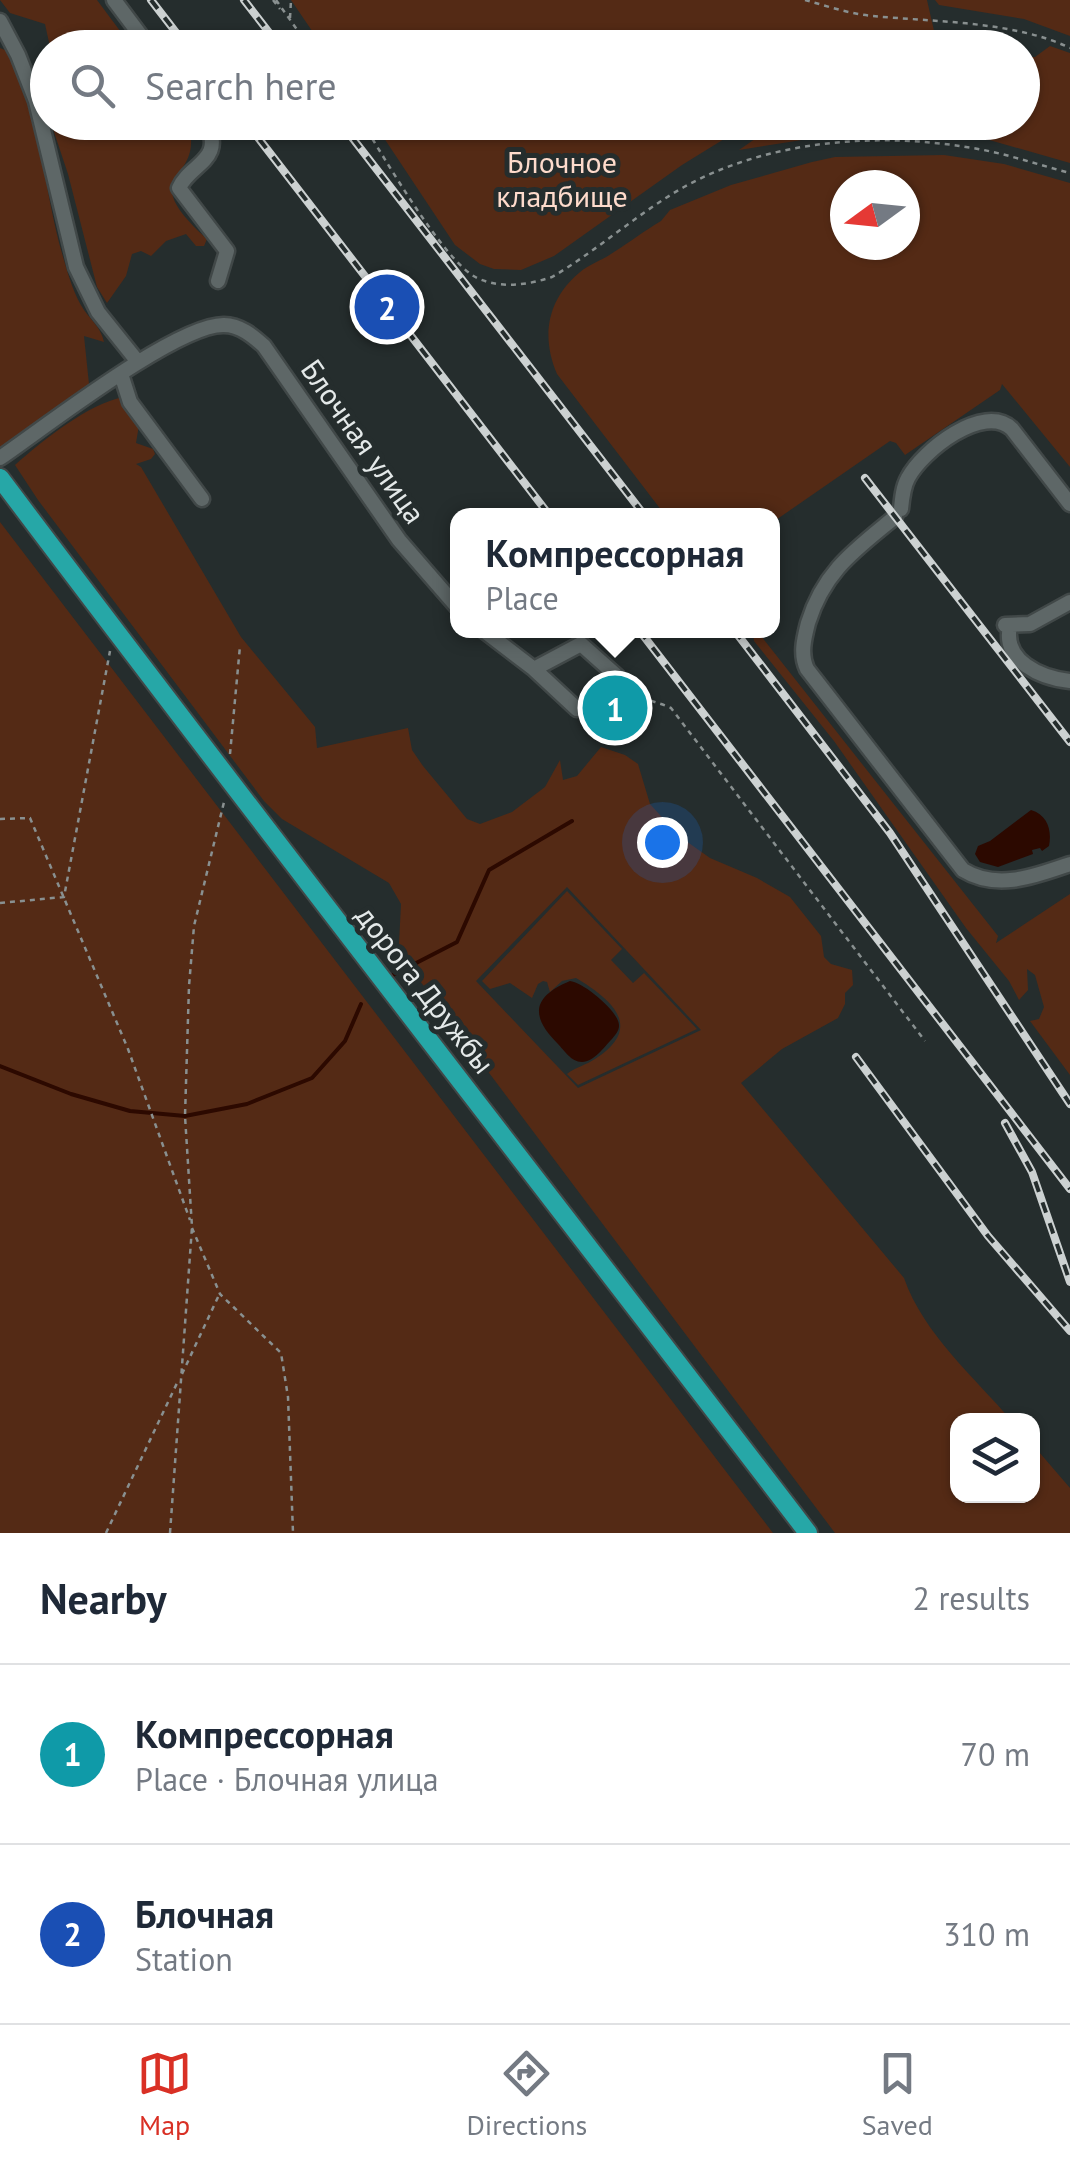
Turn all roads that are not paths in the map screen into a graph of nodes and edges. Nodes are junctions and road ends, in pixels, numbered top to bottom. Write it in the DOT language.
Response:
graph roads {
  1 [pos="114,0"];
  2 [pos="0,21"];
  3 [pos="136,30"];
  4 [pos="30,85"];
  5 [pos="45,140"];
  6 [pos="212,140"];
  7 [pos="218,280"];
  8 [pos="138,362"];
  9 [pos="121,374"];
  10 [pos="0,458"];
  11 [pos="0,478"];
  12 [pos="202,499"];
  13 [pos="1070,504"];
  14 [pos="450,599"];
  15 [pos="1070,602"];
  16 [pos="493,638"];
  17 [pos="534,669"];
  18 [pos="618,677"];
  19 [pos="1070,681"];
  20 [pos="577,709"];
  21 [pos="1070,864"];
  22 [pos="808,1533"];
  1 -- 3 [label="street"];
  2 -- 4 [label="street"];
  5 -- 8 [label="street"];
  6 -- 7 [label="street"];
  8 -- 9 [label="street"];
  8 -- 14 [label="street, Блочная улица"];
  9 -- 10 [label="street"];
  9 -- 12 [label="street"];
  11 -- 22 [label="main road, дорога Дружбы"];
  13 -- 21 [label="street"];
  15 -- 19 [label="street"];
  16 -- 17 [label="street"];
  17 -- 18 [label="street"];
  17 -- 20 [label="street"];
}
